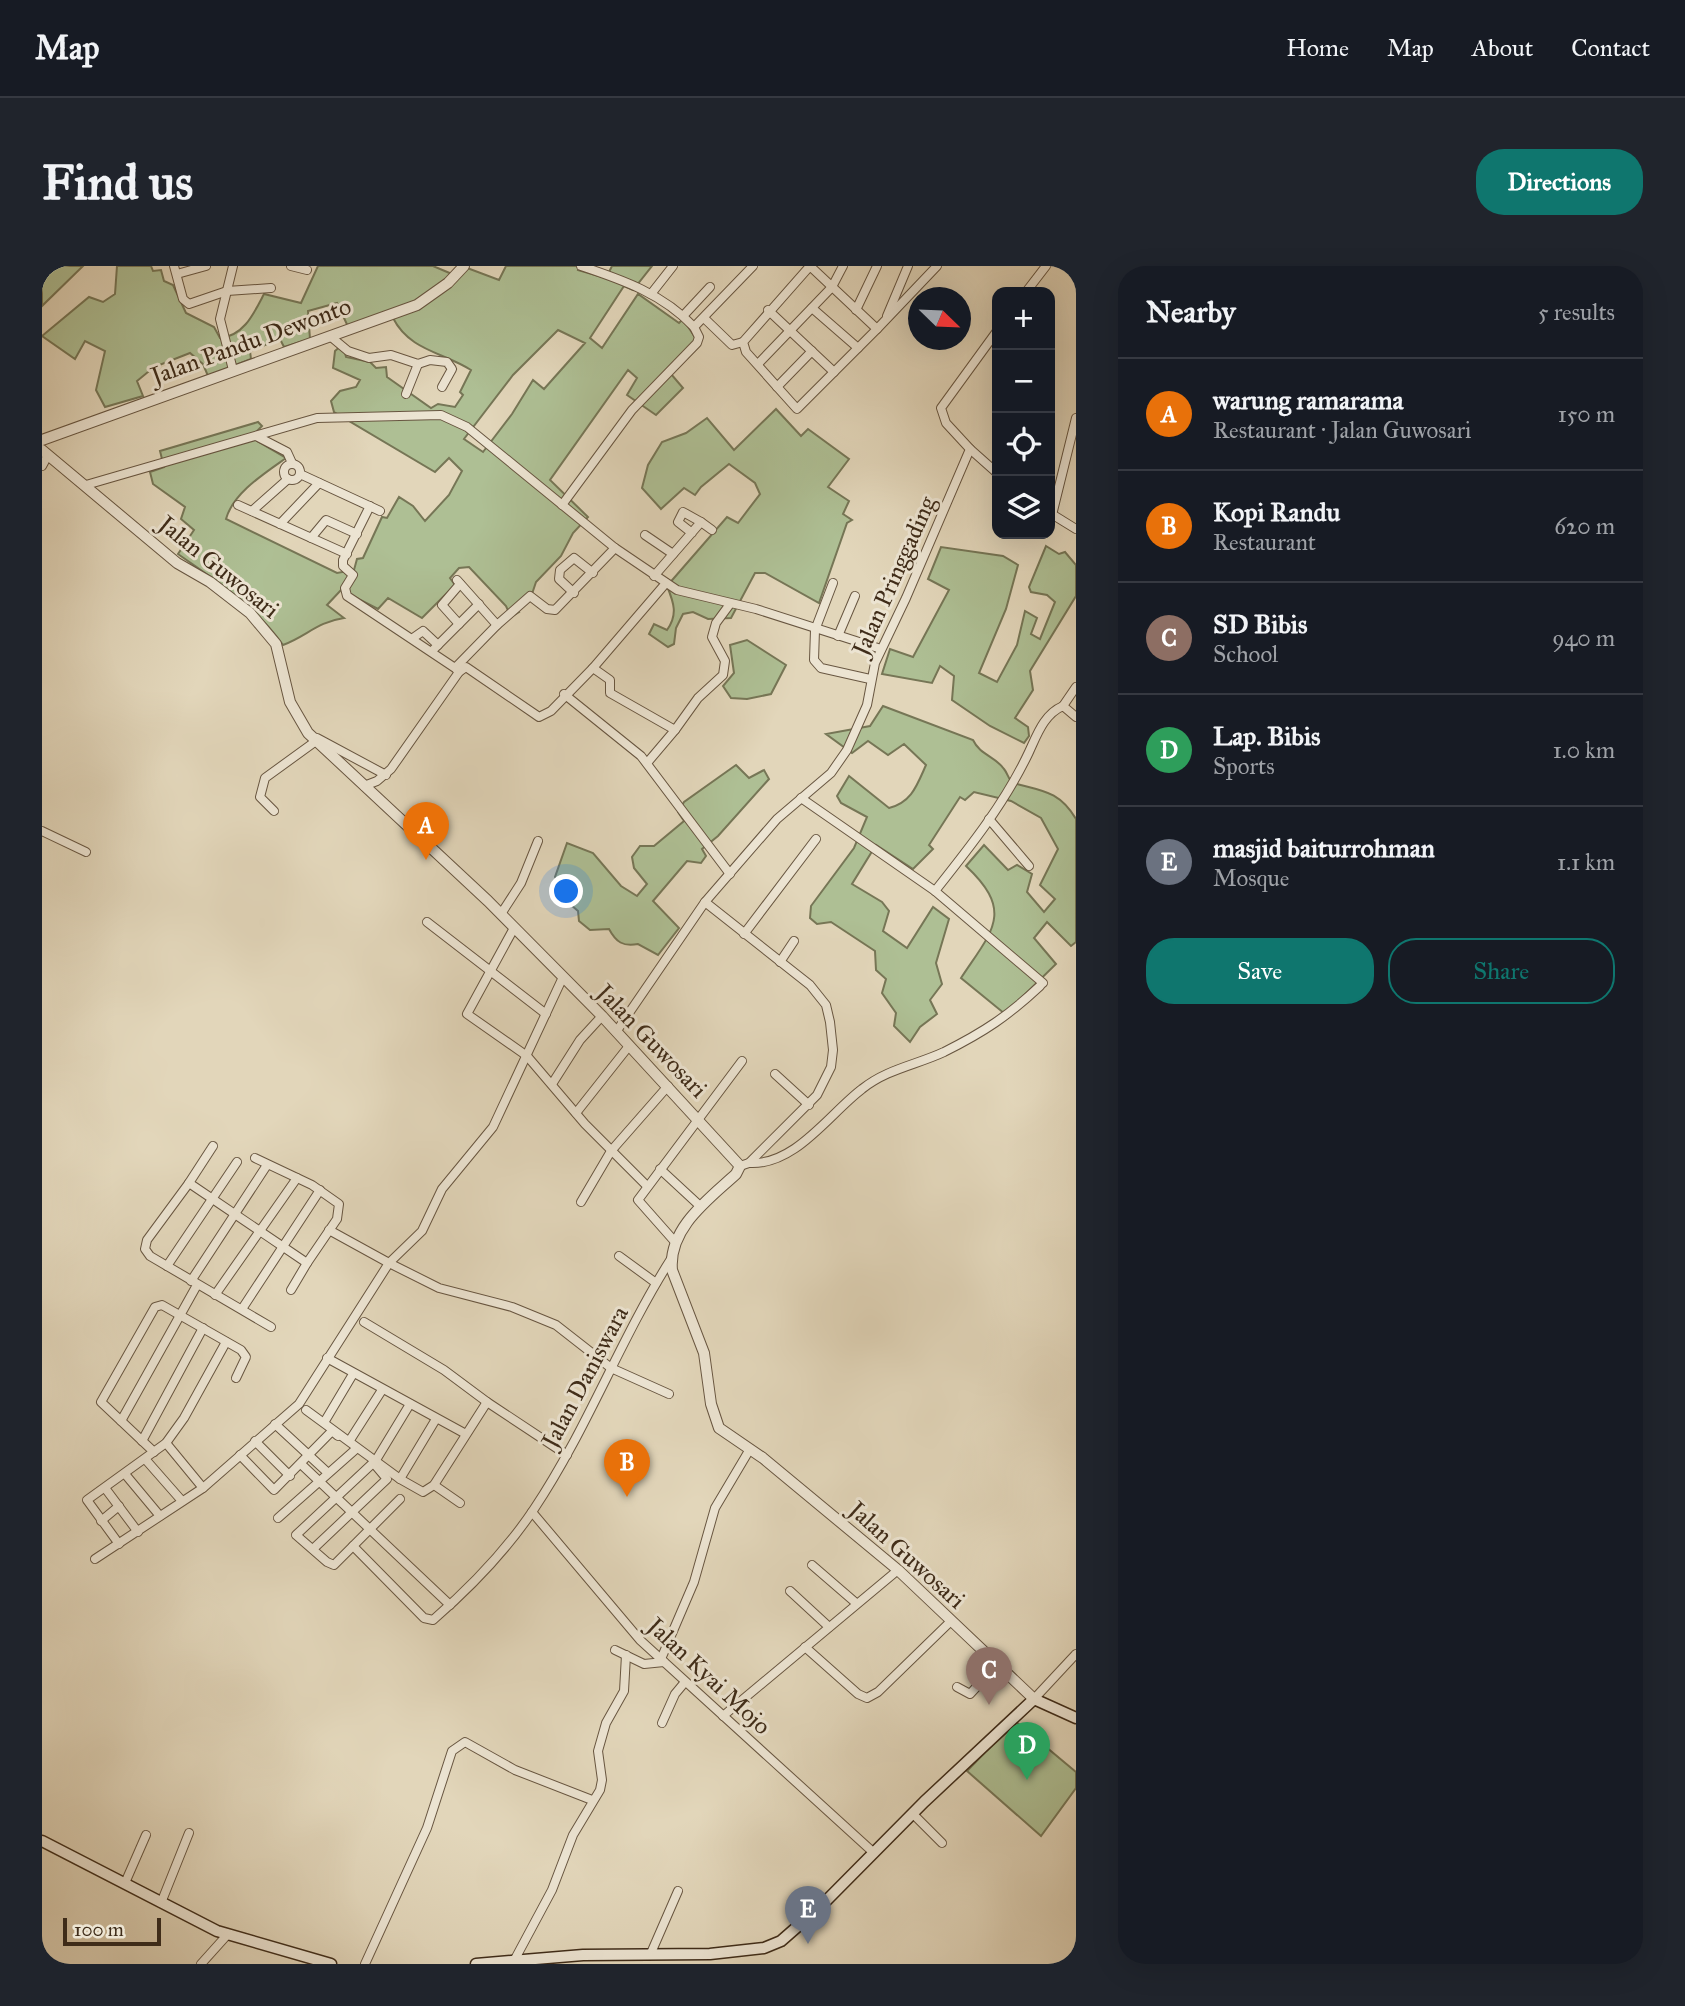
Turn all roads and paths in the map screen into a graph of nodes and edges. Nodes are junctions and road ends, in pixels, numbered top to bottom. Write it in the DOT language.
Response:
graph roads {
  1 [pos="205,266"];
  2 [pos="233,266"];
  3 [pos="291,266"];
  4 [pos="464,266"];
  5 [pos="581,266"];
  6 [pos="673,266"];
  7 [pos="753,266"];
  8 [pos="809,266"];
  9 [pos="843,266"];
  10 [pos="877,266"];
  11 [pos="908,266"];
  12 [pos="937,266"];
  13 [pos="1046,266"];
  14 [pos="176,270"];
  15 [pos="307,270"];
  16 [pos="710,287"];
  17 [pos="832,287"];
  18 [pos="1031,287"];
  19 [pos="271,288"];
  20 [pos="227,291"];
  21 [pos="651,295"];
  22 [pos="812,308"];
  23 [pos="768,310"];
  24 [pos="856,310"];
  25 [pos="683,316"];
  26 [pos="704,318"];
  27 [pos="886,319"];
  28 [pos="694,327"];
  29 [pos="877,329"];
  30 [pos="790,331"];
  31 [pos="330,336"];
  32 [pos="992,338"];
  33 [pos="743,342"];
  34 [pos="858,348"];
  35 [pos="812,351"];
  36 [pos="418,364"];
  37 [pos="758,364"];
  38 [pos="233,370"];
  39 [pos="834,372"];
  40 [pos="442,387"];
  41 [pos="776,387"];
  42 [pos="406,394"];
  43 [pos="1076,418"];
  44 [pos="258,437"];
  45 [pos="42,440"];
  46 [pos="970,449"];
  47 [pos="45,453"];
  48 [pos="292,463"];
  49 [pos="42,466"];
  50 [pos="992,469"];
  51 [pos="300,474"];
  52 [pos="288,479"];
  53 [pos="319,483"];
  54 [pos="86,485"];
  55 [pos="1055,499"];
  56 [pos="238,505"];
  57 [pos="562,505"];
  58 [pos="370,506"];
  59 [pos="252,511"];
  60 [pos="380,511"];
  61 [pos="1055,516"];
  62 [pos="701,522"];
  63 [pos="280,524"];
  64 [pos="1076,529"];
  65 [pos="712,530"];
  66 [pos="692,533"];
  67 [pos="357,534"];
  68 [pos="645,535"];
  69 [pos="311,538"];
  70 [pos="615,548"];
  71 [pos="347,554"];
  72 [pos="673,554"];
  73 [pos="593,573"];
  74 [pos="654,576"];
  75 [pos="666,583"];
  76 [pos="833,583"];
  77 [pos="574,593"];
  78 [pos="855,596"];
  79 [pos="479,604"];
  80 [pos="730,604"];
  81 [pos="459,624"];
  82 [pos="496,625"];
  83 [pos="815,630"];
  84 [pos="838,636"];
  85 [pos="435,648"];
  86 [pos="881,649"];
  87 [pos="593,668"];
  88 [pos="457,670"];
  89 [pos="870,679"];
  90 [pos="1076,687"];
  91 [pos="564,694"];
  92 [pos="1063,706"];
  93 [pos="1076,717"];
  94 [pos="675,730"];
  95 [pos="313,738"];
  96 [pos="647,764"];
  97 [pos="386,775"];
  98 [pos="364,786"];
  99 [pos="801,799"];
  100 [pos="274,811"];
  101 [pos="989,819"];
  102 [pos="42,831"];
  103 [pos="816,839"];
  104 [pos="538,841"];
  105 [pos="86,852"];
  106 [pos="1029,866"];
  107 [pos="730,874"];
  108 [pos="935,891"];
  109 [pos="705,902"];
  110 [pos="501,914"];
  111 [pos="427,922"];
  112 [pos="514,928"];
  113 [pos="744,934"];
  114 [pos="794,942"];
  115 [pos="780,962"];
  116 [pos="488,970"];
  117 [pos="563,977"];
  118 [pos="546,1014"];
  119 [pos="602,1016"];
  120 [pos="616,1032"];
  121 [pos="629,1046"];
  122 [pos="527,1056"];
  123 [pos="742,1062"];
  124 [pos="775,1074"];
  125 [pos="552,1084"];
  126 [pos="668,1086"];
  127 [pos="809,1105"];
  128 [pos="576,1113"];
  129 [pos="699,1121"];
  130 [pos="213,1146"];
  131 [pos="611,1151"];
  132 [pos="256,1158"];
  133 [pos="237,1162"];
  134 [pos="268,1165"];
  135 [pos="745,1165"];
  136 [pos="660,1169"];
  137 [pos="297,1178"];
  138 [pos="189,1183"];
  139 [pos="647,1186"];
  140 [pos="320,1190"];
  141 [pos="213,1200"];
  142 [pos="581,1202"];
  143 [pos="700,1206"];
  144 [pos="236,1215"];
  145 [pos="330,1230"];
  146 [pos="258,1231"];
  147 [pos="676,1242"];
  148 [pos="282,1247"];
  149 [pos="619,1256"];
  150 [pos="671,1259"];
  151 [pos="307,1263"];
  152 [pos="389,1263"];
  153 [pos="167,1266"];
  154 [pos="194,1283"];
  155 [pos="656,1283"];
  156 [pos="291,1290"];
  157 [pos="215,1295"];
  158 [pos="242,1309"];
  159 [pos="180,1315"];
  160 [pos="365,1322"];
  161 [pos="271,1326"];
  162 [pos="203,1328"];
  163 [pos="226,1342"];
  164 [pos="327,1358"];
  165 [pos="611,1368"];
  166 [pos="353,1374"];
  167 [pos="236,1378"];
  168 [pos="382,1390"];
  169 [pos="669,1394"];
  170 [pos="487,1402"];
  171 [pos="410,1404"];
  172 [pos="306,1410"];
  173 [pos="436,1419"];
  174 [pos="121,1421"];
  175 [pos="325,1422"];
  176 [pos="275,1424"];
  177 [pos="464,1433"];
  178 [pos="350,1440"];
  179 [pos="142,1441"];
  180 [pos="255,1441"];
  181 [pos="166,1443"];
  182 [pos="356,1449"];
  183 [pos="750,1449"];
  184 [pos="154,1452"];
  185 [pos="240,1455"];
  186 [pos="567,1455"];
  187 [pos="310,1457"];
  188 [pos="146,1460"];
  189 [pos="374,1462"];
  190 [pos="302,1465"];
  191 [pos="328,1473"];
  192 [pos="125,1474"];
  193 [pos="290,1476"];
  194 [pos="400,1479"];
  195 [pos="320,1481"];
  196 [pos="433,1485"];
  197 [pos="105,1488"];
  198 [pos="202,1488"];
  199 [pos="338,1498"];
  200 [pos="400,1499"];
  201 [pos="181,1501"];
  202 [pos="460,1503"];
  203 [pos="119,1507"];
  204 [pos="352,1512"];
  205 [pos="532,1513"];
  206 [pos="160,1516"];
  207 [pos="278,1518"];
  208 [pos="101,1521"];
  209 [pos="371,1529"];
  210 [pos="138,1532"];
  211 [pos="119,1545"];
  212 [pos="353,1546"];
  213 [pos="313,1549"];
  214 [pos="95,1559"];
  215 [pos="812,1565"];
  216 [pos="898,1570"];
  217 [pos="790,1591"];
  218 [pos="856,1603"];
  219 [pos="450,1605"];
  220 [pos="950,1622"];
  221 [pos="829,1627"];
  222 [pos="805,1647"];
  223 [pos="615,1650"];
  224 [pos="1076,1654"];
  225 [pos="626,1655"];
  226 [pos="662,1660"];
  227 [pos="996,1666"];
  228 [pos="685,1682"];
  229 [pos="957,1687"];
  230 [pos="1034,1699"];
  231 [pos="723,1716"];
  232 [pos="1076,1718"];
  233 [pos="663,1723"];
  234 [pos="592,1800"];
  235 [pos="913,1814"];
  236 [pos="189,1833"];
  237 [pos="146,1835"];
  238 [pos="42,1841"];
  239 [pos="942,1843"];
  240 [pos="874,1853"];
  241 [pos="125,1883"];
  242 [pos="678,1891"];
  243 [pos="161,1903"];
  244 [pos="228,1934"];
  245 [pos="651,1953"];
  246 [pos="515,1959"];
  247 [pos="630,1959"];
  248 [pos="201,1964"];
  249 [pos="331,1964"];
  250 [pos="365,1964"];
  251 [pos="476,1964"];
  1 -- 14 [label="street"];
  2 -- 20 [label="street"];
  3 -- 15 [label="street"];
  4 -- 31 [label="street, Jalan Pandu Dewonto"];
  5 -- 21 [label="street"];
  6 -- 21 [label="street"];
  7 -- 26 [label="street"];
  8 -- 17 [label="street"];
  8 -- 23 [label="street"];
  9 -- 17 [label="street"];
  10 -- 24 [label="street"];
  11 -- 27 [label="street"];
  12 -- 27 [label="street"];
  13 -- 18 [label="street"];
  14 -- 20 [label="street"];
  16 -- 25 [label="street"];
  17 -- 22 [label="street"];
  17 -- 24 [label="street"];
  19 -- 20 [label="street"];
  20 -- 38 [label="street"];
  21 -- 25 [label="street"];
  22 -- 30 [label="street"];
  22 -- 34 [label="street"];
  23 -- 30 [label="street"];
  23 -- 33 [label="street"];
  24 -- 29 [label="street"];
  25 -- 28 [label="street"];
  26 -- 28 [label="street"];
  26 -- 33 [label="street"];
  27 -- 29 [label="street"];
  28 -- 57 [label="street"];
  29 -- 34 [label="street"];
  30 -- 35 [label="street"];
  30 -- 37 [label="street"];
  31 -- 36 [label="street"];
  31 -- 38 [label="street, Jalan Pandu Dewonto"];
  32 -- 46 [label="street"];
  33 -- 37 [label="street"];
  34 -- 39 [label="street"];
  35 -- 39 [label="street"];
  35 -- 41 [label="street"];
  36 -- 40 [label="street"];
  36 -- 42 [label="street"];
  37 -- 41 [label="street"];
  38 -- 45 [label="street, Jalan Pandu Dewonto"];
  39 -- 41 [label="street"];
  43 -- 55 [label="street"];
  44 -- 48 [label="street"];
  44 -- 54 [label="street"];
  44 -- 57 [label="street"];
  46 -- 50 [label="street"];
  46 -- 86 [label="street, Jalan Pringgading"];
  47 -- 49 [label="street"];
  47 -- 54 [label="street, Jalan Guwosari"];
  48 -- 51 [label="street"];
  48 -- 52 [label="street"];
  51 -- 52 [label="street"];
  51 -- 53 [label="street"];
  52 -- 59 [label="street"];
  53 -- 58 [label="street"];
  53 -- 63 [label="street"];
  54 -- 95 [label="street, Jalan Guwosari"];
  56 -- 59 [label="street"];
  57 -- 70 [label="street"];
  58 -- 60 [label="street"];
  58 -- 67 [label="street"];
  59 -- 63 [label="street"];
  61 -- 64 [label="street"];
  62 -- 65 [label="street"];
  62 -- 66 [label="street"];
  62 -- 66 [label="street"];
  63 -- 69 [label="street"];
  66 -- 72 [label="street"];
  67 -- 69 [label="street"];
  67 -- 71 [label="street"];
  68 -- 72 [label="street"];
  69 -- 71 [label="street"];
  70 -- 73 [label="street"];
  70 -- 74 [label="street"];
  71 -- 85 [label="street"];
  72 -- 74 [label="street"];
  73 -- 77 [label="street"];
  73 -- 77 [label="street"];
  74 -- 75 [label="street"];
  75 -- 80 [label="street"];
  75 -- 87 [label="street"];
  76 -- 83 [label="street"];
  77 -- 82 [label="street"];
  78 -- 84 [label="street"];
  79 -- 81 [label="street"];
  79 -- 81 [label="street"];
  79 -- 82 [label="street"];
  80 -- 83 [label="street"];
  80 -- 94 [label="street"];
  81 -- 85 [label="street"];
  82 -- 88 [label="street"];
  83 -- 84 [label="street"];
  83 -- 89 [label="street"];
  84 -- 86 [label="street"];
  85 -- 88 [label="street"];
  86 -- 89 [label="street, Jalan Pringgading"];
  87 -- 91 [label="street"];
  87 -- 94 [label="street"];
  88 -- 91 [label="street"];
  88 -- 97 [label="street"];
  89 -- 99 [label="street, Jalan Pringgading"];
  90 -- 92 [label="street"];
  91 -- 96 [label="street"];
  92 -- 93 [label="street"];
  92 -- 101 [label="street"];
  94 -- 96 [label="street"];
  95 -- 97 [label="street"];
  95 -- 98 [label="street, Jalan Guwosari"];
  95 -- 100 [label="street"];
  96 -- 107 [label="street"];
  97 -- 98 [label="street"];
  98 -- 110 [label="street, Jalan Guwosari"];
  99 -- 107 [label="street, Jalan Pringgading"];
  99 -- 108 [label="street"];
  101 -- 106 [label="street"];
  101 -- 108 [label="street"];
  102 -- 105 [label="street"];
  103 -- 113 [label="street"];
  104 -- 110 [label="street"];
  107 -- 109 [label="street, Jalan Pringgading"];
  108 -- 135 [label="street"];
  109 -- 113 [label="street"];
  109 -- 120 [label="street, Jalan Pringgading"];
  110 -- 112 [label="street, Jalan Guwosari"];
  111 -- 116 [label="street"];
  112 -- 116 [label="street"];
  112 -- 117 [label="street, Jalan Guwosari"];
  113 -- 115 [label="street"];
  114 -- 115 [label="street"];
  115 -- 127 [label="street"];
  116 -- 118 [label="street"];
  116 -- 122 [label="street"];
  117 -- 118 [label="street"];
  117 -- 119 [label="street, Jalan Guwosari"];
  118 -- 122 [label="street"];
  119 -- 120 [label="street, Jalan Guwosari"];
  119 -- 125 [label="street"];
  120 -- 121 [label="street, Jalan Guwosari"];
  121 -- 126 [label="street, Jalan Guwosari"];
  121 -- 128 [label="street"];
  122 -- 125 [label="street"];
  122 -- 152 [label="street"];
  123 -- 129 [label="street"];
  124 -- 127 [label="street"];
  125 -- 128 [label="street"];
  126 -- 129 [label="street, Jalan Guwosari"];
  126 -- 131 [label="street"];
  127 -- 135 [label="street"];
  128 -- 131 [label="street"];
  129 -- 135 [label="street, Jalan Guwosari"];
  129 -- 136 [label="street"];
  130 -- 138 [label="street"];
  131 -- 139 [label="street"];
  131 -- 142 [label="street"];
  132 -- 134 [label="street"];
  133 -- 141 [label="street"];
  134 -- 137 [label="street"];
  134 -- 144 [label="street"];
  135 -- 143 [label="street"];
  136 -- 139 [label="street"];
  136 -- 143 [label="street"];
  137 -- 140 [label="street"];
  137 -- 146 [label="street"];
  138 -- 141 [label="street"];
  138 -- 153 [label="street"];
  139 -- 147 [label="street"];
  140 -- 145 [label="street"];
  140 -- 148 [label="street"];
  141 -- 144 [label="street"];
  141 -- 153 [label="street"];
  143 -- 147 [label="street"];
  144 -- 146 [label="street"];
  144 -- 154 [label="street"];
  145 -- 151 [label="street"];
  145 -- 152 [label="street"];
  146 -- 148 [label="street"];
  146 -- 157 [label="street"];
  147 -- 150 [label="street"];
  148 -- 151 [label="street"];
  148 -- 158 [label="street"];
  149 -- 155 [label="street"];
  150 -- 155 [label="street, Jalan Daniswara"];
  150 -- 183 [label="street, Jalan Guwosari"];
  151 -- 156 [label="street"];
  152 -- 164 [label="street"];
  152 -- 165 [label="street"];
  153 -- 154 [label="street"];
  154 -- 157 [label="street"];
  154 -- 159 [label="street"];
  155 -- 165 [label="street, Jalan Daniswara"];
  157 -- 158 [label="street"];
  158 -- 161 [label="street"];
  159 -- 162 [label="street"];
  159 -- 174 [label="street"];
  159 -- 174 [label="street"];
  160 -- 170 [label="street"];
  162 -- 163 [label="street"];
  162 -- 179 [label="street"];
  163 -- 167 [label="street"];
  163 -- 181 [label="street"];
  164 -- 166 [label="street"];
  164 -- 176 [label="street"];
  165 -- 169 [label="street"];
  165 -- 186 [label="street, Jalan Daniswara"];
  166 -- 168 [label="street"];
  166 -- 175 [label="street"];
  168 -- 171 [label="street"];
  168 -- 178 [label="street"];
  170 -- 177 [label="street"];
  170 -- 186 [label="street"];
  171 -- 173 [label="street"];
  171 -- 189 [label="street"];
  172 -- 175 [label="street"];
  173 -- 177 [label="street"];
  173 -- 194 [label="street"];
  174 -- 179 [label="street"];
  175 -- 178 [label="street"];
  176 -- 180 [label="street"];
  176 -- 187 [label="street"];
  177 -- 196 [label="street"];
  178 -- 189 [label="street"];
  179 -- 184 [label="street"];
  180 -- 185 [label="street"];
  180 -- 193 [label="street"];
  181 -- 184 [label="street"];
  181 -- 198 [label="street"];
  182 -- 187 [label="street"];
  182 -- 189 [label="street"];
  182 -- 191 [label="street"];
  183 -- 216 [label="street, Jalan Guwosari"];
  183 -- 226 [label="street"];
  184 -- 188 [label="street"];
  185 -- 193 [label="street"];
  185 -- 198 [label="street"];
  186 -- 205 [label="street, Jalan Daniswara"];
  187 -- 190 [label="street"];
  187 -- 191 [label="street"];
  188 -- 192 [label="street"];
  188 -- 201 [label="street"];
  189 -- 194 [label="street"];
  189 -- 199 [label="street"];
  189 -- 204 [label="street"];
  190 -- 193 [label="street"];
  190 -- 195 [label="street"];
  191 -- 195 [label="street"];
  192 -- 197 [label="street"];
  192 -- 206 [label="street"];
  194 -- 196 [label="street"];
  195 -- 199 [label="street"];
  195 -- 207 [label="street"];
  196 -- 202 [label="street"];
  197 -- 203 [label="street"];
  197 -- 208 [label="street"];
  198 -- 201 [label="street"];
  199 -- 204 [label="street"];
  199 -- 213 [label="street"];
  200 -- 209 [label="street"];
  201 -- 206 [label="street"];
  203 -- 208 [label="street"];
  203 -- 210 [label="street"];
  204 -- 209 [label="street"];
  204 -- 213 [label="street"];
  205 -- 219 [label="street, Jalan Daniswara"];
  205 -- 226 [label="street, Jalan Kyai Mojo"];
  206 -- 210 [label="street"];
  208 -- 211 [label="street"];
  209 -- 212 [label="street"];
  209 -- 219 [label="street"];
  210 -- 211 [label="street"];
  211 -- 214 [label="street"];
  212 -- 213 [label="street"];
  212 -- 219 [label="street"];
  215 -- 218 [label="street"];
  216 -- 218 [label="street"];
  216 -- 220 [label="street, Jalan Guwosari"];
  217 -- 221 [label="street"];
  218 -- 221 [label="street"];
  220 -- 222 [label="street"];
  220 -- 227 [label="street, Jalan Guwosari"];
  221 -- 222 [label="street"];
  222 -- 231 [label="street"];
  223 -- 225 [label="street"];
  224 -- 230 [label="street"];
  225 -- 226 [label="street"];
  225 -- 234 [label="street"];
  226 -- 228 [label="street, Jalan Kyai Mojo"];
  227 -- 229 [label="street"];
  227 -- 230 [label="street, Jalan Guwosari"];
  228 -- 231 [label="street, Jalan Kyai Mojo"];
  228 -- 233 [label="street"];
  230 -- 232 [label="main road"];
  230 -- 235 [label="main road"];
  231 -- 240 [label="street, Jalan Kyai Mojo"];
  234 -- 246 [label="street"];
  234 -- 250 [label="street"];
  235 -- 239 [label="street"];
  235 -- 240 [label="main road"];
  236 -- 243 [label="street"];
  237 -- 241 [label="street"];
  238 -- 241 [label="main road"];
  240 -- 245 [label="main road"];
  241 -- 243 [label="main road"];
  242 -- 245 [label="street"];
  243 -- 244 [label="main road"];
  244 -- 248 [label="street"];
  244 -- 249 [label="main road"];
  245 -- 247 [label="main road"];
  246 -- 247 [label="main road"];
  246 -- 251 [label="main road"];
}
